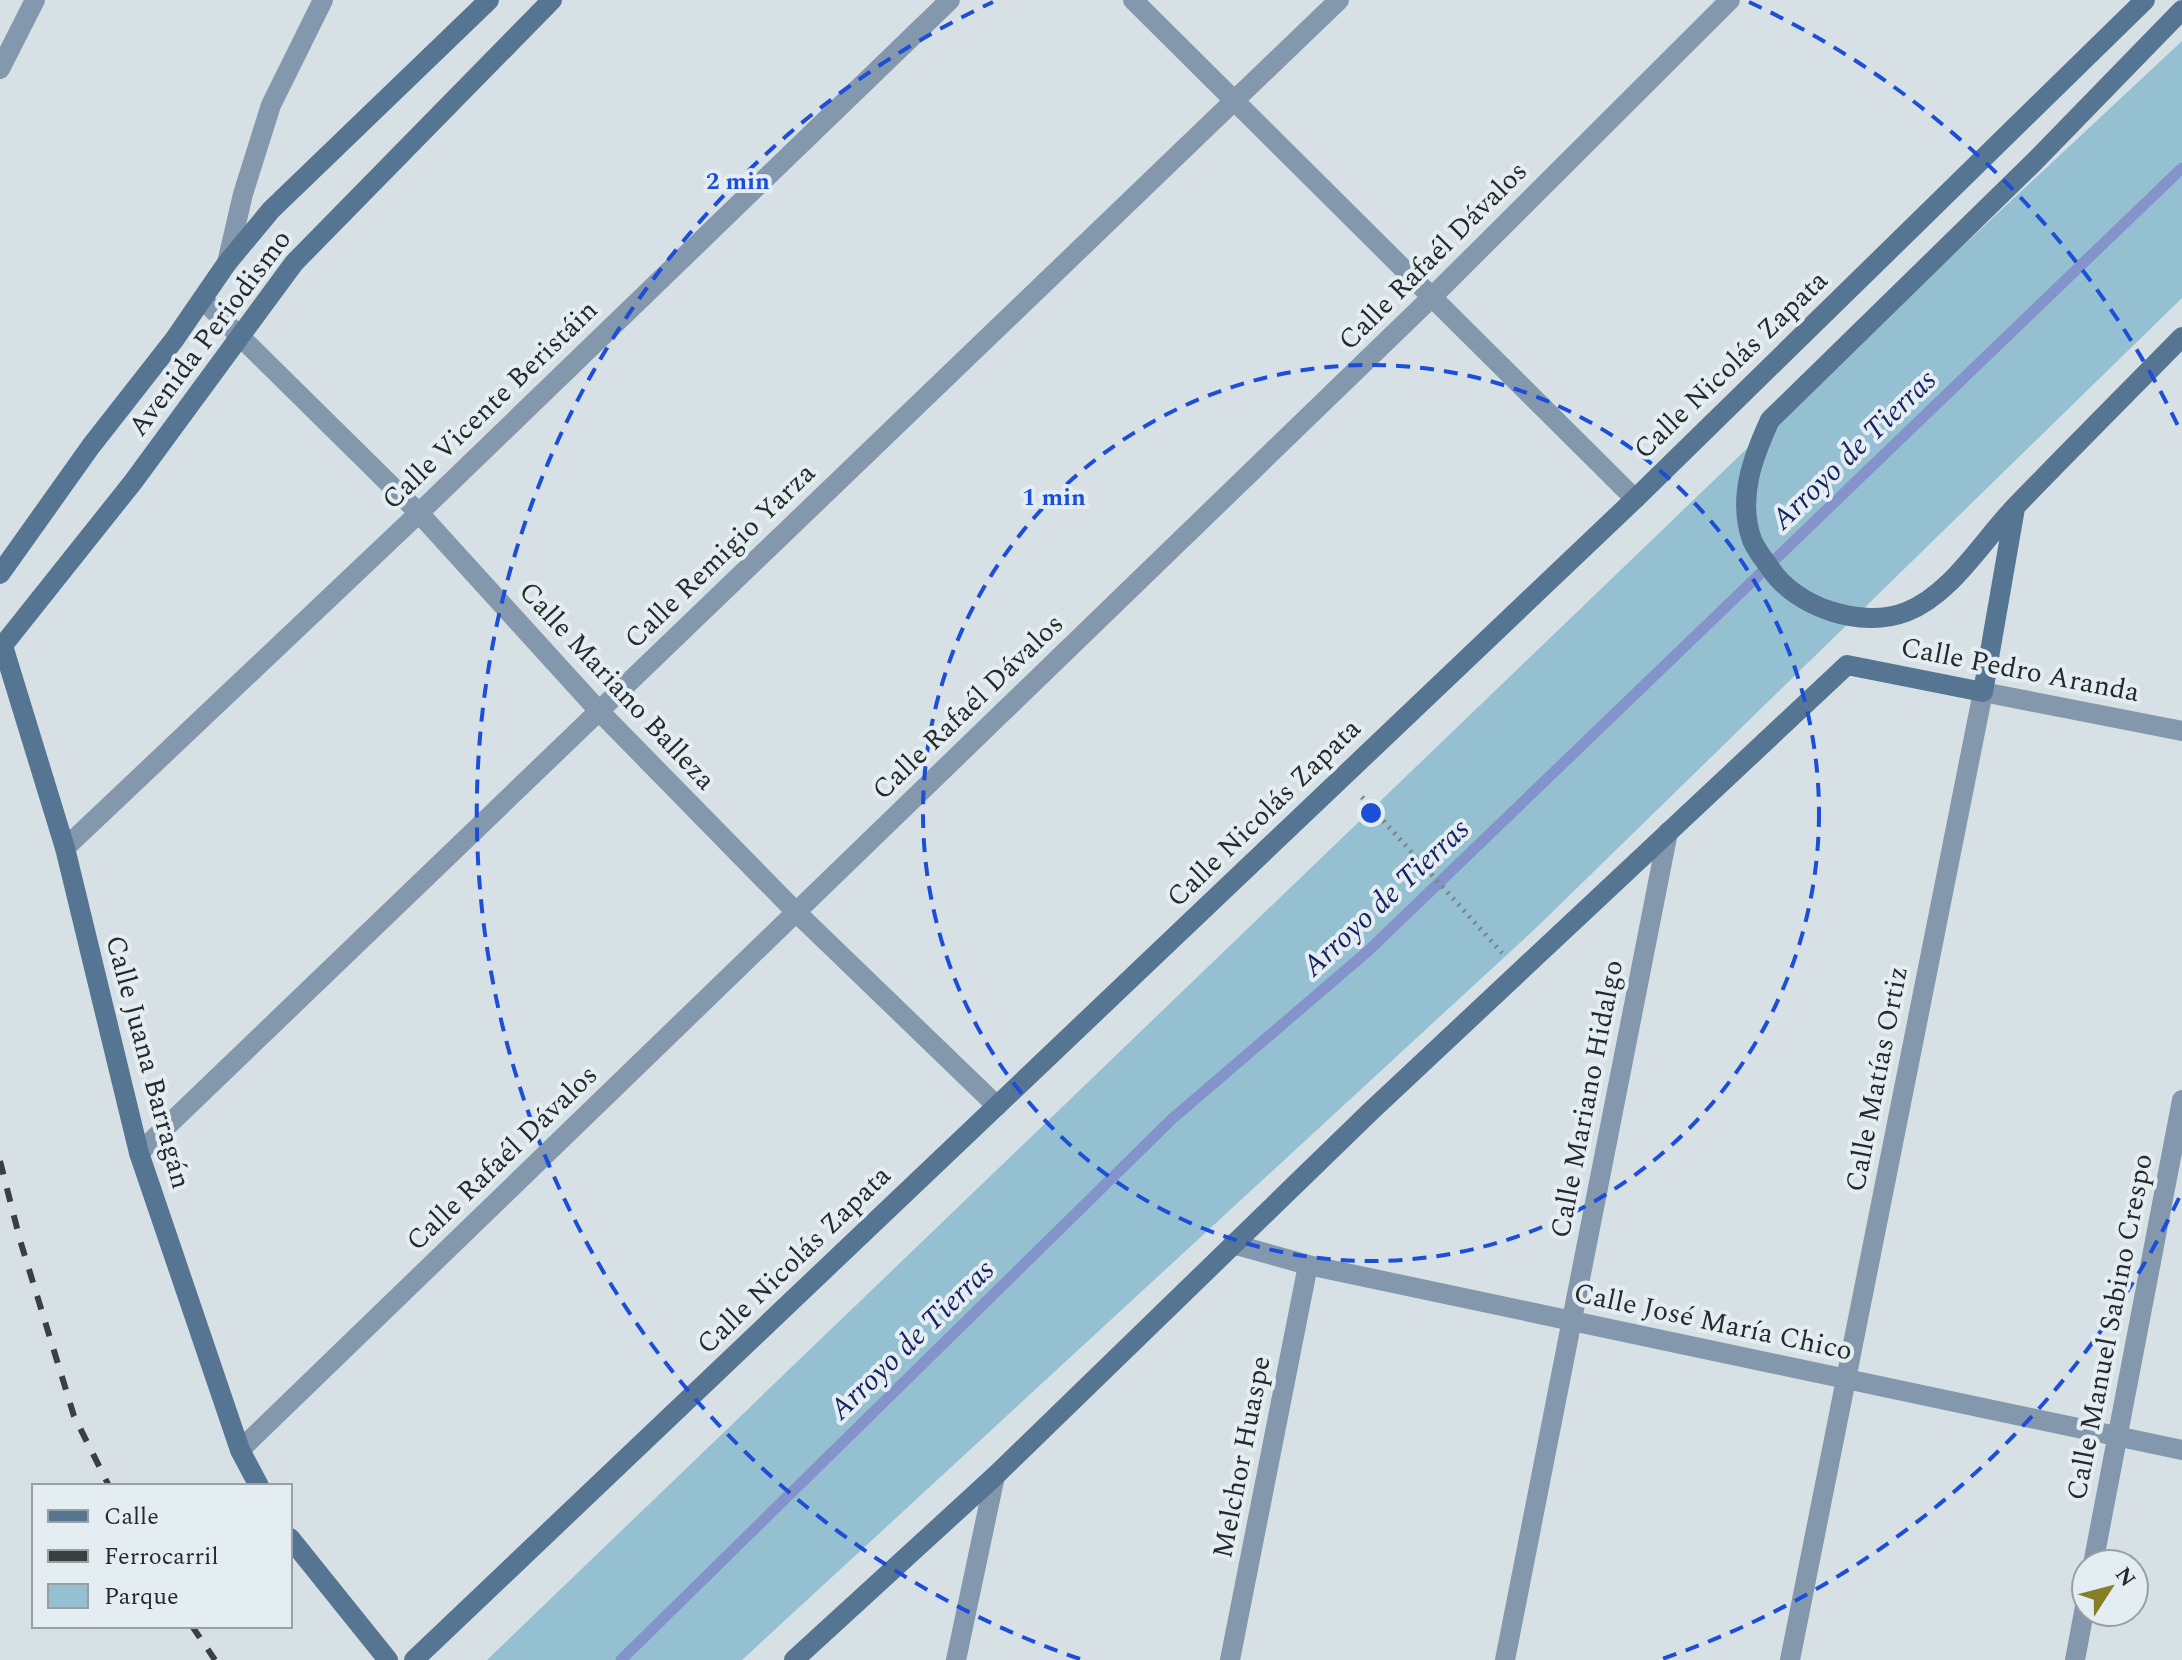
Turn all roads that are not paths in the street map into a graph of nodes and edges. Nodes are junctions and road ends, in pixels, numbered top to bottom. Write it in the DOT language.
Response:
graph roads {
  1 [pos="35,0"];
  2 [pos="323,0"];
  3 [pos="489,0"];
  4 [pos="552,0"];
  5 [pos="950,0"];
  6 [pos="1133,0"];
  7 [pos="1339,0"];
  8 [pos="1730,0"];
  9 [pos="2145,0"];
  10 [pos="2182,10"];
  11 [pos="0,69"];
  12 [pos="1235,101"];
  13 [pos="227,263"];
  14 [pos="1433,296"];
  15 [pos="202,299"];
  16 [pos="2182,337"];
  17 [pos="241,338"];
  18 [pos="1635,499"];
  19 [pos="2015,508"];
  20 [pos="419,513"];
  21 [pos="0,574"];
  22 [pos="1,647"];
  23 [pos="1983,692"];
  24 [pos="599,711"];
  25 [pos="2182,731"];
  26 [pos="1668,832"];
  27 [pos="65,848"];
  28 [pos="796,912"];
  29 [pos="2182,1100"];
  30 [pos="997,1106"];
  31 [pos="139,1153"];
  32 [pos="1233,1244"];
  33 [pos="1308,1265"];
  34 [pos="1571,1321"];
  35 [pos="1845,1379"];
  36 [pos="2117,1437"];
  37 [pos="240,1450"];
  38 [pos="2182,1450"];
  39 [pos="995,1476"];
  40 [pos="258,1484"];
  41 [pos="292,1540"];
  42 [pos="2096,1548"];
  43 [pos="2081,1628"];
  44 [pos="388,1660"];
  45 [pos="414,1660"];
  46 [pos="794,1660"];
  47 [pos="956,1660"];
  48 [pos="1230,1660"];
  49 [pos="1505,1660"];
  50 [pos="1790,1660"];
  51 [pos="2075,1660"];
  1 -- 11 [label="street"];
  2 -- 13 [label="street"];
  3 -- 13 [label="street, Avenida Periodismo"];
  4 -- 17 [label="street, Avenida Periodismo"];
  5 -- 20 [label="street, Calle Vicente Beristáin"];
  6 -- 12 [label="street"];
  7 -- 12 [label="street, Calle Remigio Yarza"];
  8 -- 14 [label="street, Calle Rafaél Dávalos"];
  9 -- 18 [label="street, Calle Nicolás Zapata"];
  10 -- 19 [label="street"];
  12 -- 14 [label="street"];
  12 -- 24 [label="street, Calle Remigio Yarza"];
  13 -- 15 [label="street, Avenida Periodismo"];
  14 -- 18 [label="street"];
  14 -- 28 [label="street, Calle Rafaél Dávalos"];
  15 -- 17 [label="street, Calle Mariano Balleza"];
  15 -- 21 [label="street, Avenida Periodismo"];
  16 -- 19 [label="street"];
  17 -- 20 [label="street, Calle Mariano Balleza"];
  17 -- 22 [label="street, Avenida Periodismo"];
  18 -- 30 [label="street, Calle Nicolás Zapata"];
  19 -- 23 [label="street, Calle Matías Ortiz"];
  20 -- 24 [label="street, Calle Mariano Balleza"];
  20 -- 27 [label="street, Calle Vicente Beristáin"];
  22 -- 27 [label="street, Calle Juana Barragán"];
  23 -- 25 [label="street, Calle Pedro Aranda"];
  23 -- 26 [label="street, Calle Pedro Aranda"];
  23 -- 35 [label="street, Calle Matías Ortiz"];
  24 -- 28 [label="street, Calle Mariano Balleza"];
  24 -- 31 [label="street, Calle Remigio Yarza"];
  26 -- 32 [label="street"];
  26 -- 34 [label="street, Calle Mariano Hidalgo"];
  27 -- 31 [label="street, Calle Juana Barragán"];
  28 -- 30 [label="street, Calle Mariano Balleza"];
  28 -- 37 [label="street, Calle Rafaél Dávalos"];
  29 -- 36 [label="street, Calle Manuel Sabino Crespo"];
  30 -- 45 [label="street, Calle Nicolás Zapata"];
  31 -- 37 [label="street, Calle Juana Barragán"];
  32 -- 33 [label="street, Calle José María Chico"];
  32 -- 39 [label="street"];
  33 -- 34 [label="street, Calle José María Chico"];
  33 -- 48 [label="street, Melchor Huaspe"];
  34 -- 35 [label="street, Calle José María Chico"];
  34 -- 49 [label="street, Calle Mariano Hidalgo"];
  35 -- 36 [label="street, Calle José María Chico"];
  35 -- 50 [label="street, Calle Matías Ortiz"];
  36 -- 38 [label="street, Calle José María Chico"];
  36 -- 42 [label="street, Calle Manuel Sabino Crespo"];
  37 -- 40 [label="street, Calle Juana Barragán"];
  39 -- 46 [label="street"];
  39 -- 47 [label="street"];
  41 -- 44 [label="street"];
  43 -- 51 [label="street"];
}
